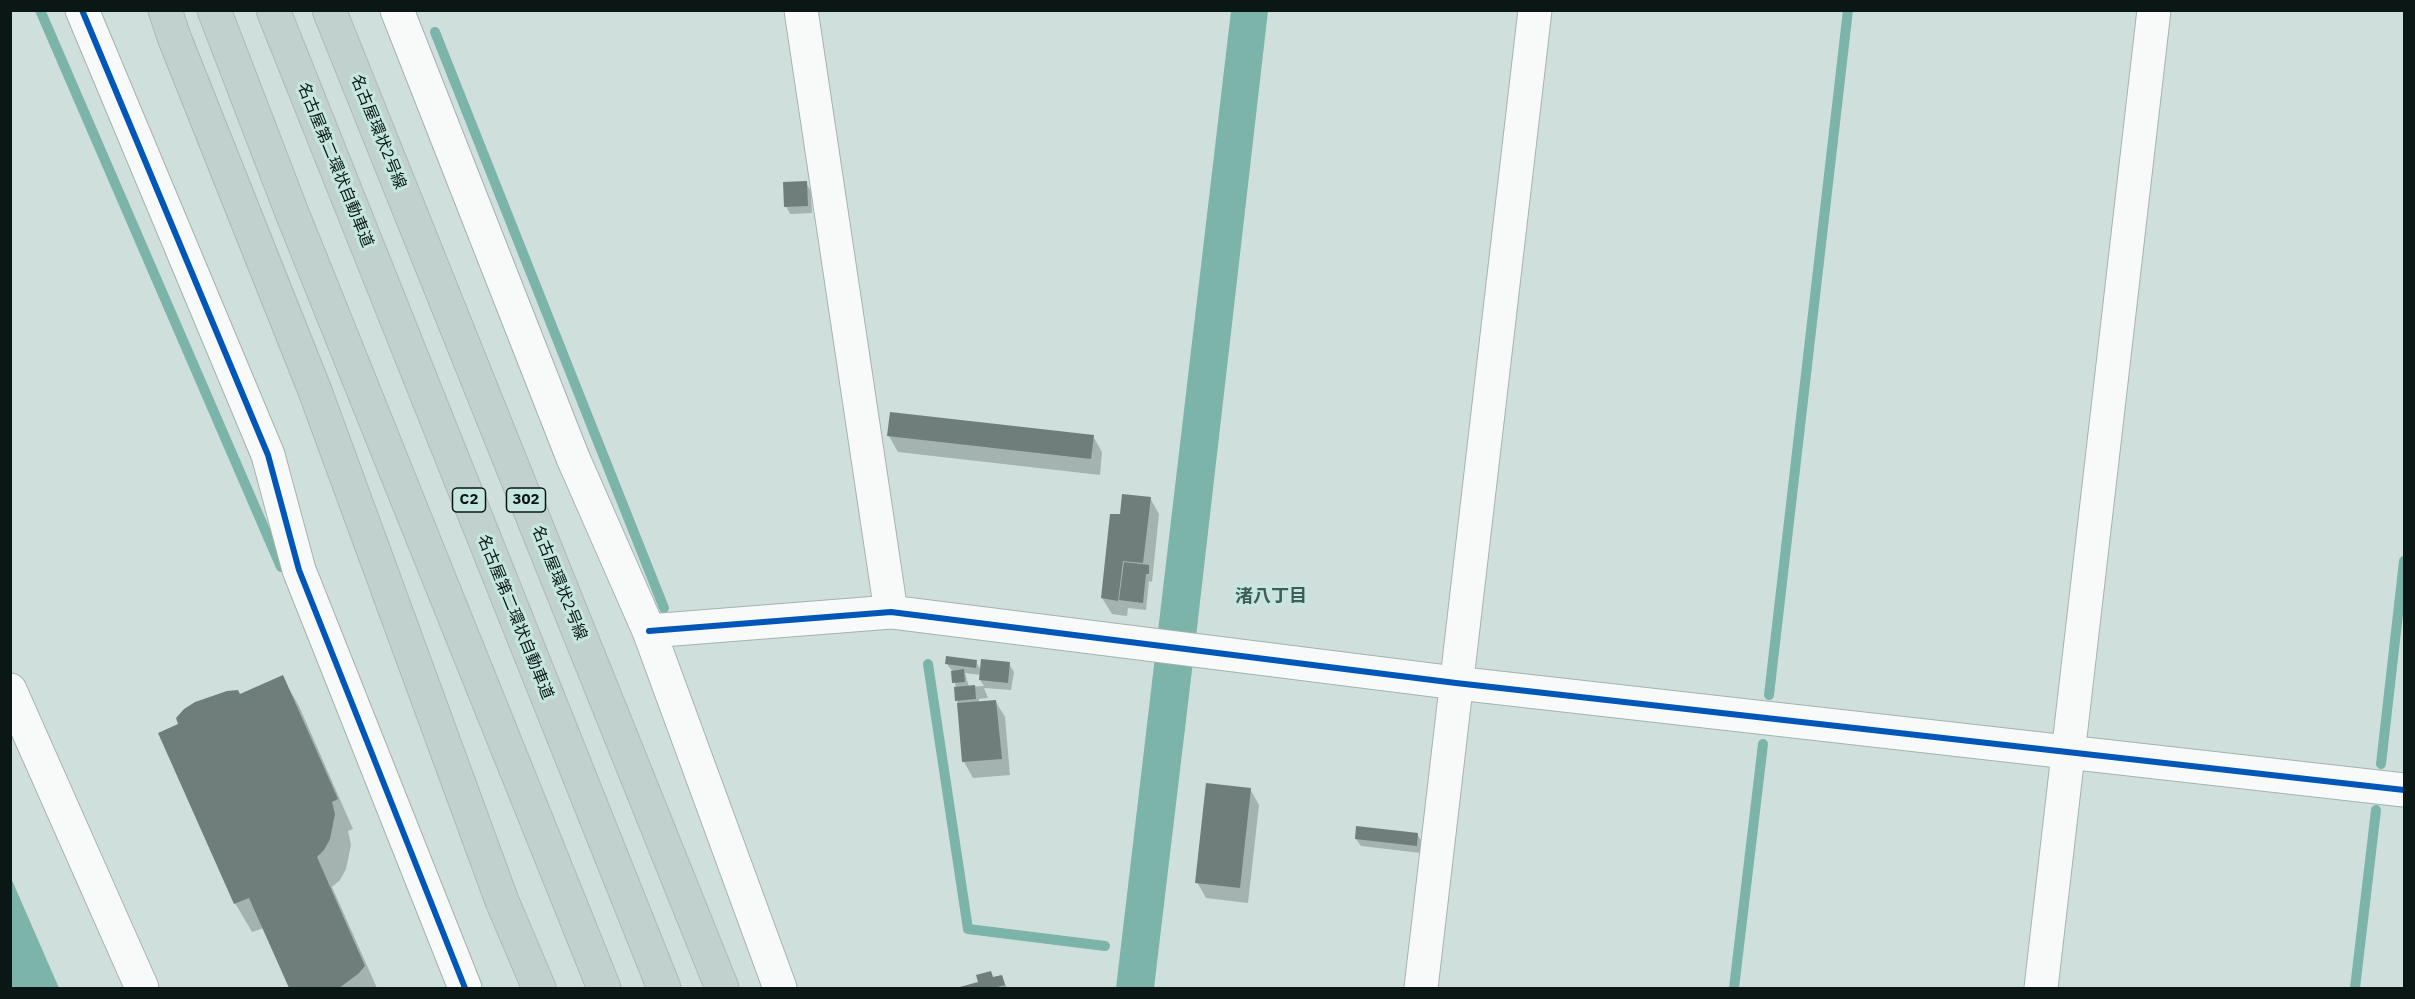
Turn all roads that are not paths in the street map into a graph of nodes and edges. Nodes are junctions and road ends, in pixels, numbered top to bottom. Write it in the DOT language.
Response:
graph roads {
  1 [pos="82,10"];
  2 [pos="165,10"];
  3 [pos="214,10"];
  4 [pos="273,10"];
  5 [pos="329,10"];
  6 [pos="397,10"];
  7 [pos="801,10"];
  8 [pos="1535,10"];
  9 [pos="2154,10"];
  10 [pos="891,612"];
  11 [pos="649,631"];
  12 [pos="1456,683"];
  13 [pos="10,690"];
  14 [pos="2068,751"];
  15 [pos="2404,790"];
  16 [pos="142,988"];
  17 [pos="465,988"];
  18 [pos="540,988"];
  19 [pos="604,988"];
  20 [pos="664,988"];
  21 [pos="722,988"];
  22 [pos="780,988"];
  23 [pos="1421,988"];
  24 [pos="2041,988"];
  1 -- 17 [label="street"];
  2 -- 18 [label="highway"];
  3 -- 19 [label="highway"];
  4 -- 20 [label="highway, 名古屋第二環状自動車道 / C2"];
  5 -- 21 [label="highway, 名古屋環状2号線 / 302"];
  6 -- 11 [label="street"];
  7 -- 10 [label="street"];
  8 -- 12 [label="street"];
  9 -- 14 [label="street"];
  10 -- 11 [label="street"];
  10 -- 12 [label="street"];
  11 -- 22 [label="street"];
  12 -- 14 [label="street"];
  12 -- 23 [label="street"];
  13 -- 16 [label="street"];
  14 -- 15 [label="street"];
  14 -- 24 [label="street"];
}
